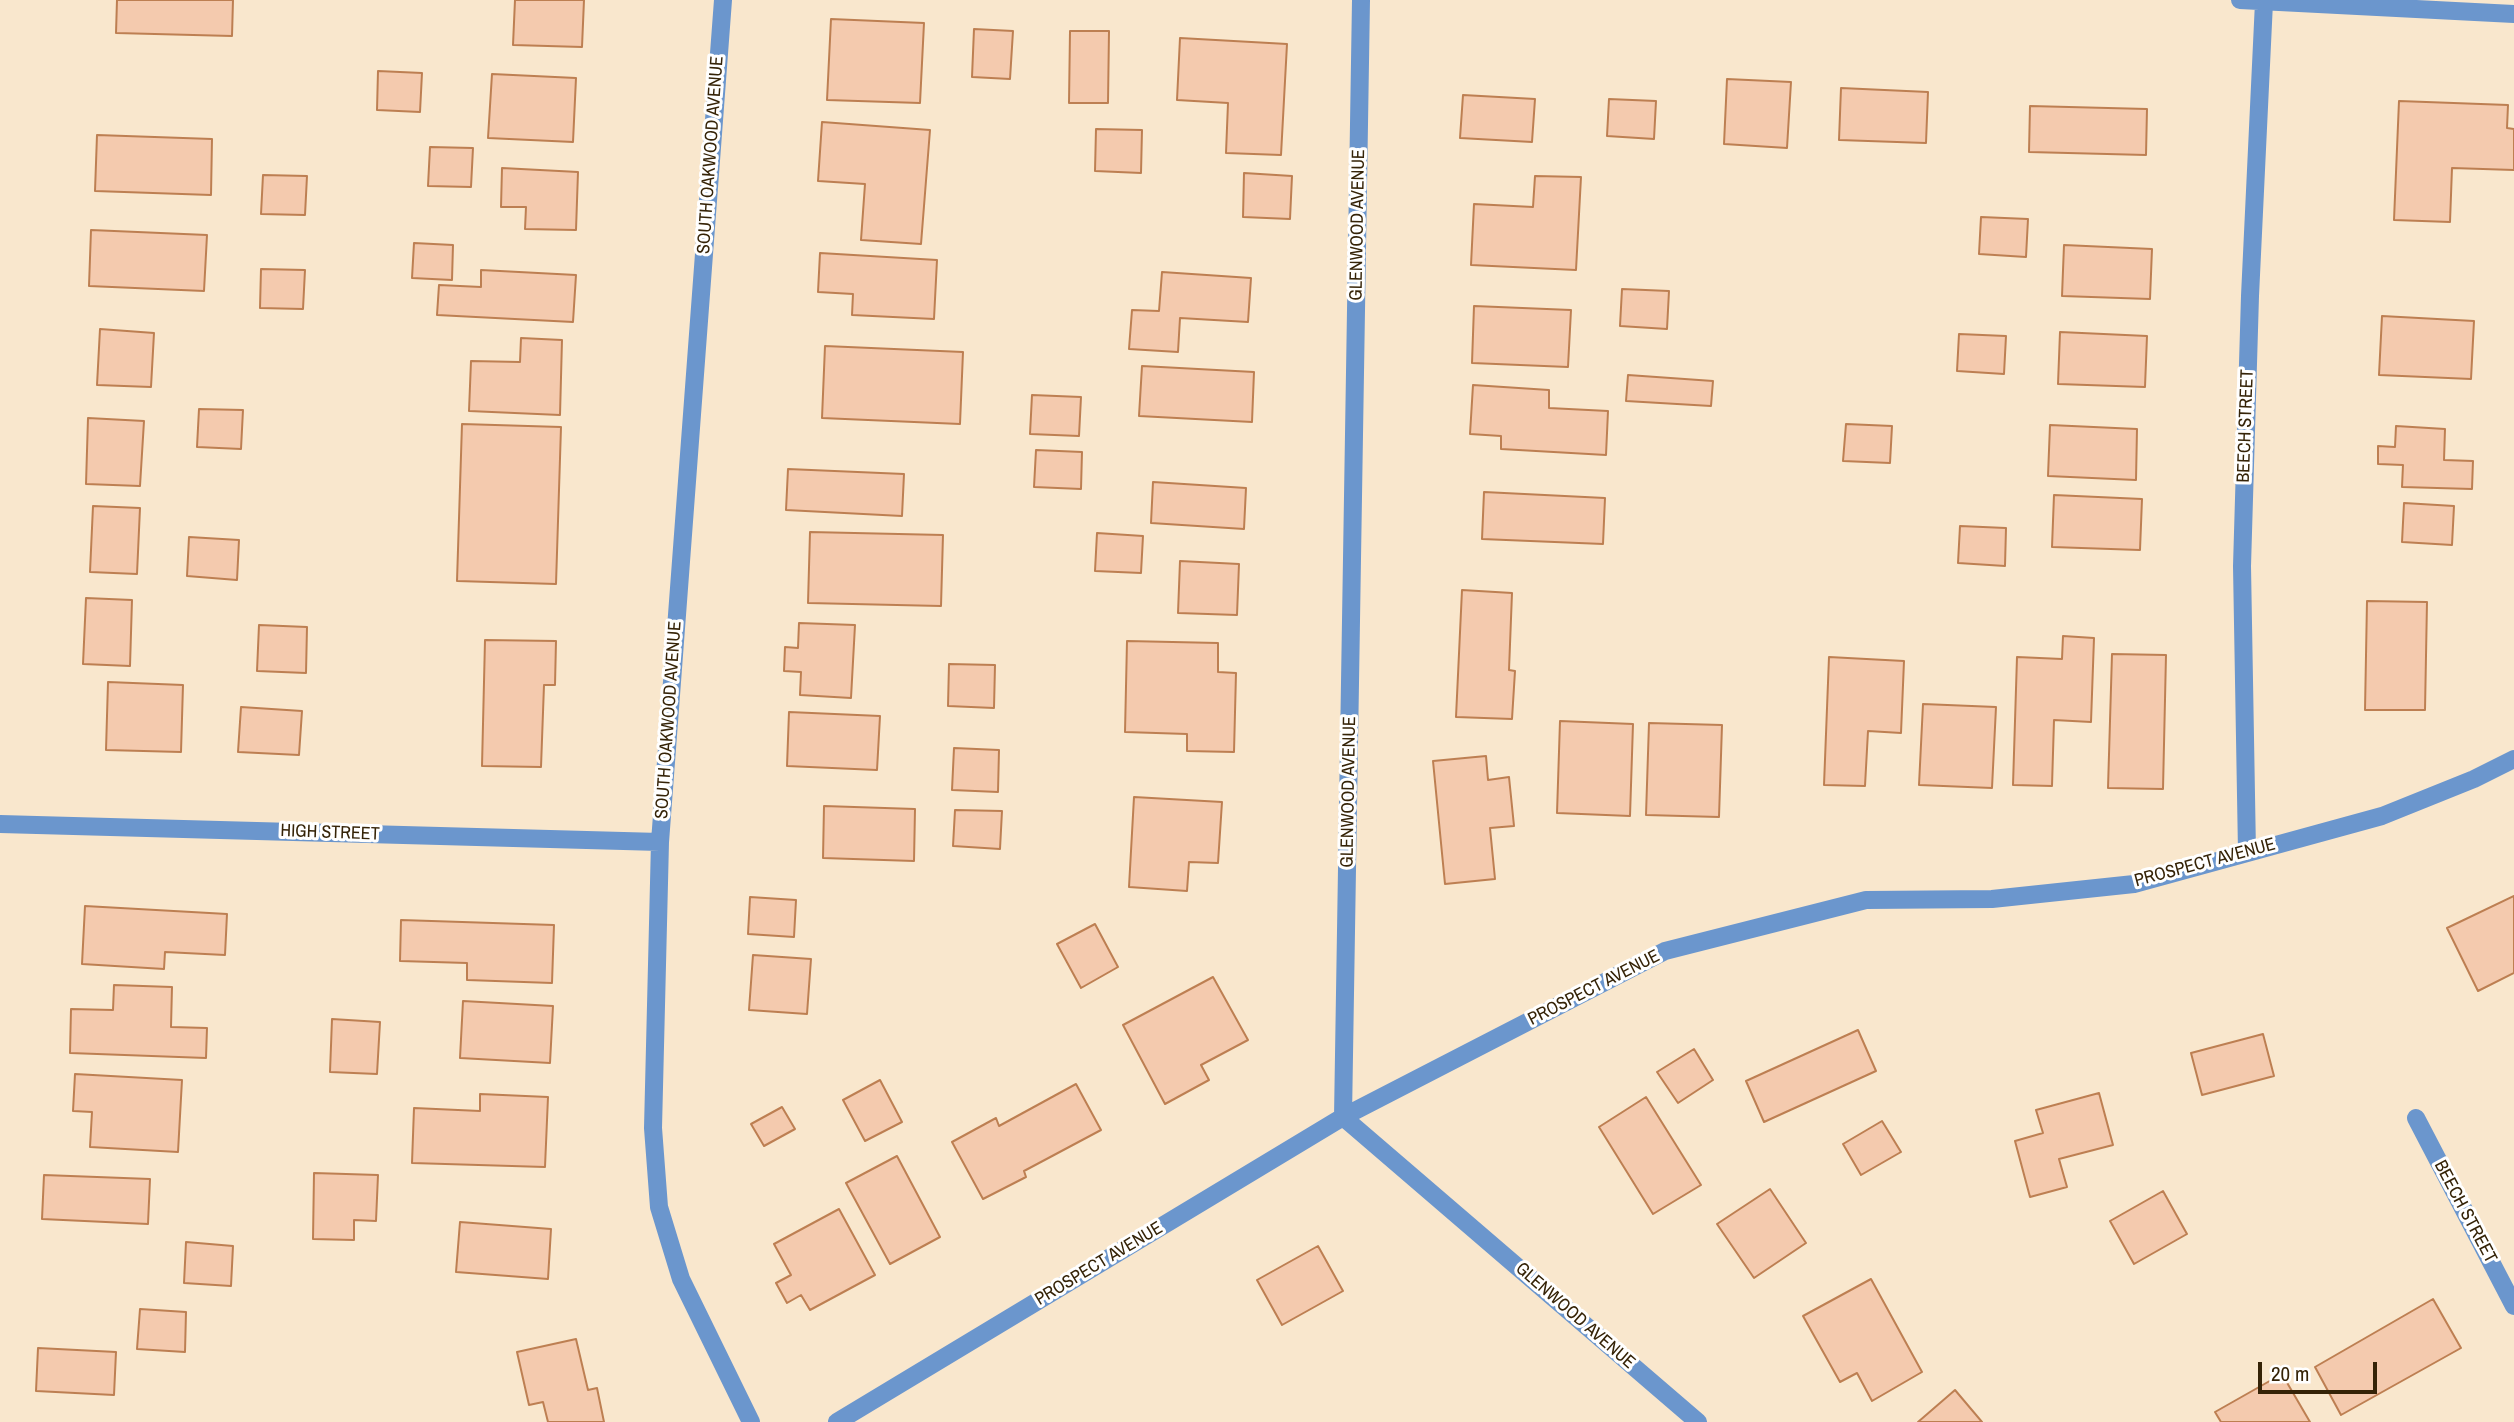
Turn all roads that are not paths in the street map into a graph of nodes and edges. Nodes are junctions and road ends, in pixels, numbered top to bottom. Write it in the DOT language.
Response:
graph roads {
  1 [pos="723,0"];
  2 [pos="1361,0"];
  3 [pos="2240,0"];
  4 [pos="2264,2"];
  5 [pos="2514,14"];
  6 [pos="2514,759"];
  7 [pos="0,824"];
  8 [pos="660,842"];
  9 [pos="2248,852"];
  10 [pos="1343,1117"];
  11 [pos="2416,1118"];
  12 [pos="2514,1306"];
  13 [pos="751,1422"];
  14 [pos="836,1422"];
  15 [pos="1698,1422"];
  1 -- 8 [label="street, SOUTH OAKWOOD AVENUE"];
  2 -- 10 [label="street, GLENWOOD AVENUE"];
  3 -- 4 [label="street"];
  4 -- 5 [label="street"];
  4 -- 9 [label="street, BEECH STREET"];
  6 -- 9 [label="street, PROSPECT AVENUE"];
  7 -- 8 [label="street, HIGH STREET"];
  8 -- 13 [label="street, SOUTH OAKWOOD AVENUE"];
  9 -- 10 [label="street, PROSPECT AVENUE"];
  10 -- 14 [label="street, PROSPECT AVENUE"];
  10 -- 15 [label="street, GLENWOOD AVENUE"];
  11 -- 12 [label="street, BEECH STREET"];
}
